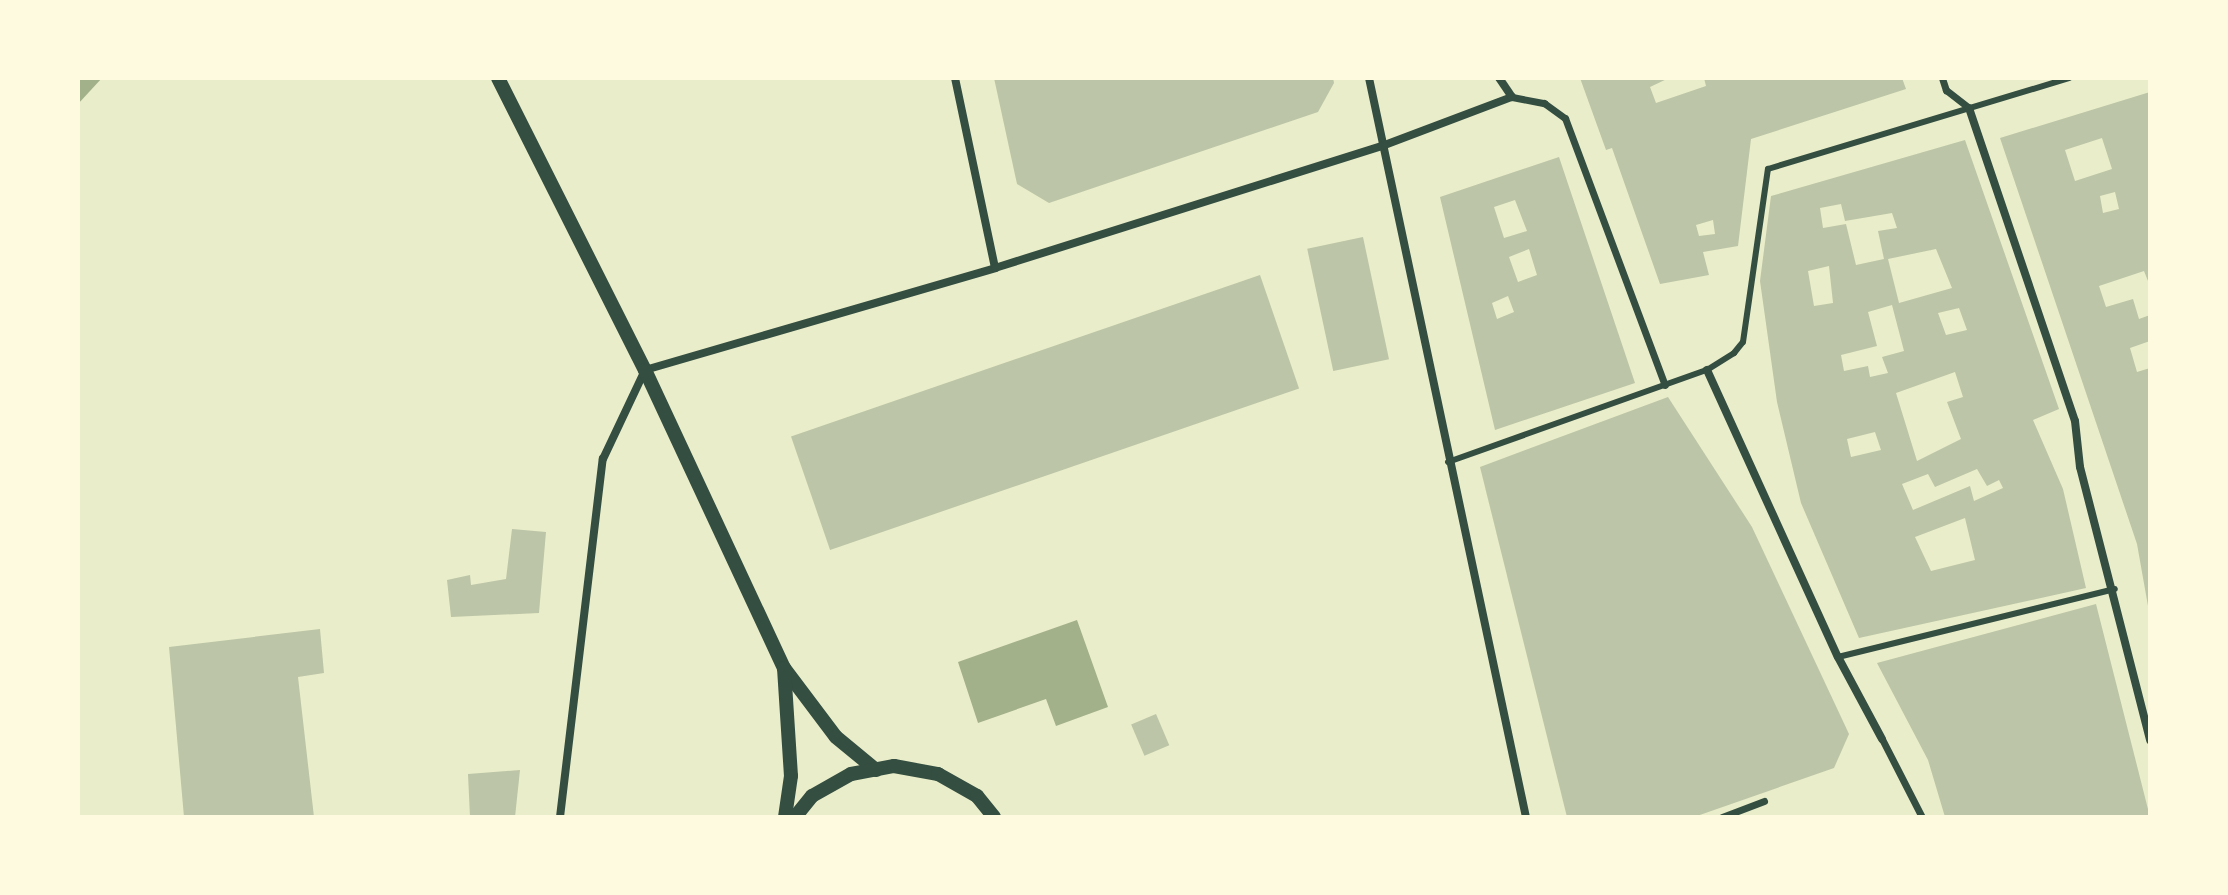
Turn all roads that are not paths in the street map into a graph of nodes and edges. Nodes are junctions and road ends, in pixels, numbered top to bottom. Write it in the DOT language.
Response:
graph roads {
  1 [pos="498,78"];
  2 [pos="955,78"];
  3 [pos="1369,78"];
  4 [pos="1499,78"];
  5 [pos="1942,78"];
  6 [pos="2070,78"];
  7 [pos="1512,97"];
  8 [pos="1969,108"];
  9 [pos="1382,146"];
  10 [pos="995,268"];
  11 [pos="645,370"];
  12 [pos="1707,370"];
  13 [pos="1665,385"];
  14 [pos="1448,462"];
  15 [pos="2115,589"];
  16 [pos="1838,657"];
  17 [pos="784,668"];
  18 [pos="1882,739"];
  19 [pos="2150,740"];
  20 [pos="876,770"];
  21 [pos="1764,801"];
  22 [pos="560,817"];
  23 [pos="785,817"];
  24 [pos="795,817"];
  25 [pos="994,817"];
  26 [pos="1526,817"];
  27 [pos="1722,817"];
  28 [pos="1922,817"];
  1 -- 11 [label="street"];
  2 -- 10 [label="street"];
  3 -- 9 [label="street"];
  4 -- 7 [label="street"];
  5 -- 8 [label="street"];
  6 -- 8 [label="lane"];
  7 -- 9 [label="street"];
  7 -- 13 [label="street"];
  8 -- 12 [label="lane"];
  8 -- 15 [label="street"];
  9 -- 10 [label="street"];
  9 -- 14 [label="street"];
  10 -- 11 [label="street"];
  11 -- 17 [label="street"];
  11 -- 22 [label="street"];
  12 -- 13 [label="lane"];
  12 -- 16 [label="street"];
  13 -- 14 [label="lane"];
  14 -- 26 [label="street"];
  15 -- 16 [label="lane"];
  15 -- 19 [label="street"];
  16 -- 18 [label="street"];
  17 -- 20 [label="street"];
  17 -- 23 [label="street"];
  18 -- 28 [label="street"];
  20 -- 24 [label="street"];
  20 -- 25 [label="street"];
  21 -- 27 [label="street"];
}
